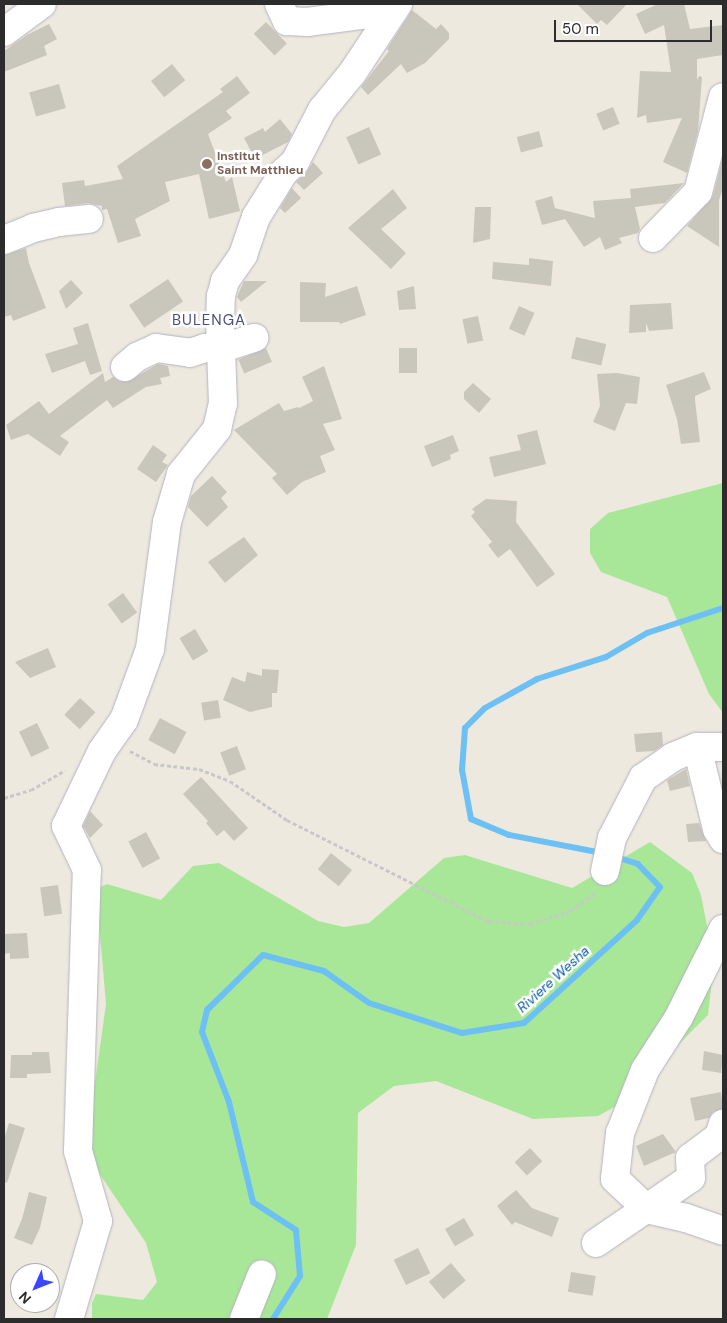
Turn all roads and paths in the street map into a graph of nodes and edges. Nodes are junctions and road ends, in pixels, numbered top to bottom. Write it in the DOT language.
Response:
graph roads {
  1 [pos="42,4"];
  2 [pos="279,4"];
  3 [pos="396,8"];
  4 [pos="4,32"];
  5 [pos="723,98"];
  6 [pos="89,218"];
  7 [pos="653,238"];
  8 [pos="4,240"];
  9 [pos="254,338"];
  10 [pos="223,348"];
  11 [pos="125,367"];
  12 [pos="710,747"];
  13 [pos="102,750"];
  14 [pos="67,769"];
  15 [pos="4,798"];
  16 [pos="723,839"];
  17 [pos="605,871"];
  18 [pos="723,929"];
  19 [pos="723,1124"];
  20 [pos="647,1208"];
  21 [pos="723,1231"];
  22 [pos="596,1243"];
  23 [pos="262,1274"];
  24 [pos="69,1319"];
  25 [pos="244,1319"];
  1 -- 4 [label="street"];
  2 -- 3 [label="street"];
  3 -- 10 [label="street"];
  5 -- 7 [label="street"];
  6 -- 8 [label="street"];
  9 -- 10 [label="street"];
  10 -- 11 [label="street"];
  10 -- 13 [label="street"];
  12 -- 16 [label="street"];
  12 -- 17 [label="street"];
  13 -- 17 [label="path"];
  13 -- 24 [label="street"];
  14 -- 15 [label="path"];
  18 -- 20 [label="street"];
  19 -- 20 [label="street"];
  20 -- 21 [label="street"];
  20 -- 22 [label="street"];
  23 -- 25 [label="street"];
}
